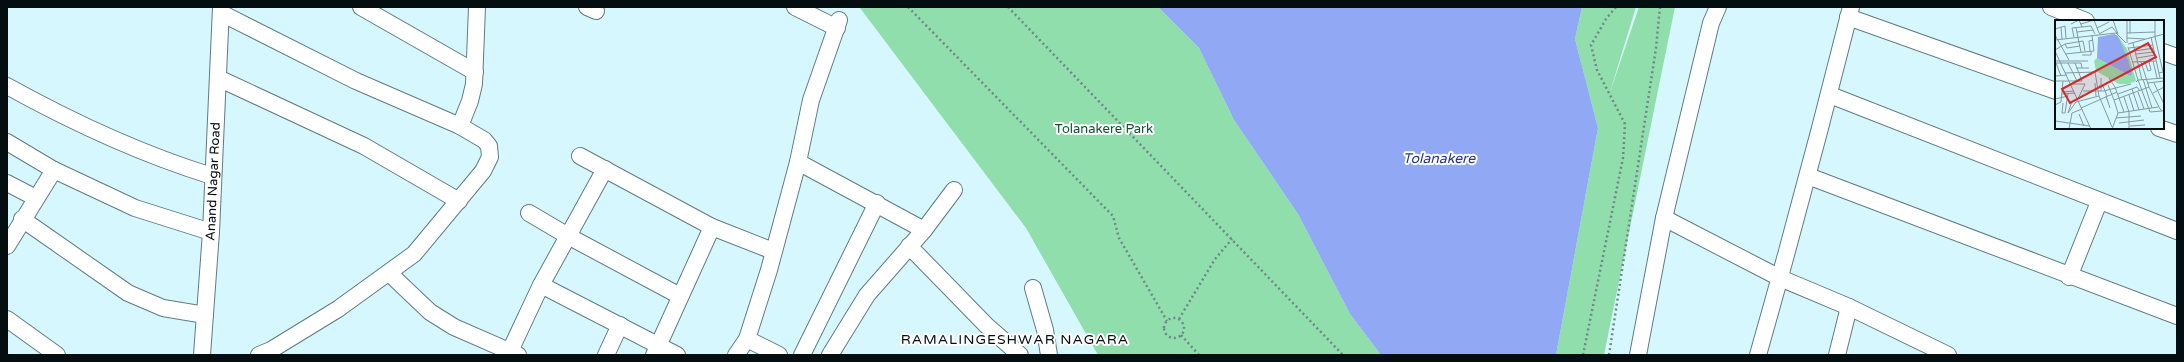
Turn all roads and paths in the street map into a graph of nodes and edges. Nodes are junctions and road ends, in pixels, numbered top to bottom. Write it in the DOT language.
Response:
graph roads {
  1 [pos="477,7"];
  2 [pos="795,7"];
  3 [pos="908,7"];
  4 [pos="1008,7"];
  5 [pos="1616,7"];
  6 [pos="1660,7"];
  7 [pos="1709,7"];
  8 [pos="1718,7"];
  9 [pos="2051,7"];
  10 [pos="366,8"];
  11 [pos="221,10"];
  12 [pos="1850,12"];
  13 [pos="2084,20"];
  14 [pos="1711,23"];
  15 [pos="2164,52"];
  16 [pos="2177,57"];
  17 [pos="475,72"];
  18 [pos="218,78"];
  19 [pos="7,86"];
  20 [pos="2055,91"];
  21 [pos="1830,95"];
  22 [pos="460,126"];
  23 [pos="2162,129"];
  24 [pos="2177,134"];
  25 [pos="7,142"];
  26 [pos="580,156"];
  27 [pos="798,162"];
  28 [pos="605,169"];
  29 [pos="54,170"];
  30 [pos="212,176"];
  31 [pos="1808,176"];
  32 [pos="7,183"];
  33 [pos="954,190"];
  34 [pos="36,198"];
  35 [pos="459,201"];
  36 [pos="2100,202"];
  37 [pos="877,203"];
  38 [pos="529,213"];
  39 [pos="1664,218"];
  40 [pos="22,219"];
  41 [pos="712,227"];
  42 [pos="924,230"];
  43 [pos="2177,231"];
  44 [pos="211,232"];
  45 [pos="568,236"];
  46 [pos="1232,239"];
  47 [pos="7,246"];
  48 [pos="909,246"];
  49 [pos="773,251"];
  50 [pos="389,273"];
  51 [pos="2069,276"];
  52 [pos="1780,278"];
  53 [pos="541,285"];
  54 [pos="1033,288"];
  55 [pos="680,296"];
  56 [pos="1849,307"];
  57 [pos="205,315"];
  58 [pos="2177,316"];
  59 [pos="7,319"];
  60 [pos="1179,319"];
  61 [pos="1167,321"];
  62 [pos="620,325"];
  63 [pos="1181,335"];
  64 [pos="747,338"];
  65 [pos="656,350"];
  66 [pos="1930,351"];
  67 [pos="514,353"];
  68 [pos="54,354"];
  69 [pos="202,355"];
  70 [pos="259,355"];
  71 [pos="606,355"];
  72 [pos="677,355"];
  73 [pos="736,355"];
  74 [pos="779,355"];
  75 [pos="802,355"];
  76 [pos="830,355"];
  77 [pos="1020,355"];
  78 [pos="1049,355"];
  79 [pos="1199,355"];
  80 [pos="1344,355"];
  81 [pos="1583,355"];
  82 [pos="1609,355"];
  83 [pos="1638,355"];
  84 [pos="1758,355"];
  85 [pos="1837,355"];
  86 [pos="1948,355"];
  1 -- 17 [label="street"];
  2 -- 27 [label="street"];
  3 -- 61 [label="path"];
  4 -- 46 [label="path"];
  5 -- 81 [label="path"];
  6 -- 82 [label="path"];
  7 -- 14 [label="street"];
  8 -- 14 [label="street"];
  9 -- 13 [label="street"];
  10 -- 17 [label="street"];
  11 -- 18 [label="street, Anand Nagar Road"];
  11 -- 22 [label="street"];
  12 -- 20 [label="street"];
  12 -- 21 [label="street"];
  14 -- 39 [label="street"];
  15 -- 16 [label="street"];
  17 -- 22 [label="street"];
  18 -- 30 [label="street, Anand Nagar Road"];
  18 -- 35 [label="street"];
  19 -- 30 [label="street"];
  21 -- 31 [label="street"];
  21 -- 36 [label="street"];
  22 -- 35 [label="street"];
  23 -- 24 [label="street"];
  25 -- 29 [label="street"];
  26 -- 28 [label="street"];
  27 -- 37 [label="street"];
  27 -- 49 [label="street"];
  28 -- 41 [label="street"];
  28 -- 45 [label="street"];
  29 -- 34 [label="street"];
  29 -- 44 [label="street"];
  30 -- 44 [label="street, Anand Nagar Road"];
  31 -- 51 [label="street"];
  31 -- 52 [label="street"];
  32 -- 34 [label="street"];
  33 -- 42 [label="street"];
  34 -- 40 [label="street"];
  35 -- 50 [label="street"];
  36 -- 43 [label="street"];
  36 -- 51 [label="street"];
  37 -- 42 [label="street"];
  37 -- 75 [label="street"];
  38 -- 45 [label="street"];
  39 -- 52 [label="street"];
  39 -- 83 [label="street"];
  40 -- 47 [label="street"];
  40 -- 57 [label="street"];
  41 -- 49 [label="street"];
  41 -- 55 [label="street"];
  42 -- 48 [label="street"];
  44 -- 57 [label="street, Anand Nagar Road"];
  45 -- 53 [label="street"];
  45 -- 55 [label="street"];
  46 -- 60 [label="path"];
  46 -- 80 [label="path"];
  48 -- 76 [label="street"];
  48 -- 77 [label="street"];
  49 -- 64 [label="street"];
  50 -- 67 [label="street"];
  50 -- 70 [label="street"];
  51 -- 58 [label="street"];
  52 -- 56 [label="street"];
  52 -- 84 [label="street"];
  53 -- 62 [label="street"];
  53 -- 67 [label="street"];
  54 -- 78 [label="street"];
  55 -- 65 [label="street"];
  56 -- 66 [label="street"];
  56 -- 85 [label="street"];
  57 -- 69 [label="street, Anand Nagar Road"];
  59 -- 68 [label="street"];
  60 -- 61 [label="path"];
  60 -- 63 [label="path"];
  61 -- 63 [label="path"];
  62 -- 65 [label="street"];
  62 -- 71 [label="street"];
  63 -- 79 [label="path"];
  64 -- 73 [label="street"];
  64 -- 74 [label="street"];
  65 -- 72 [label="street"];
  66 -- 86 [label="street"];
}
